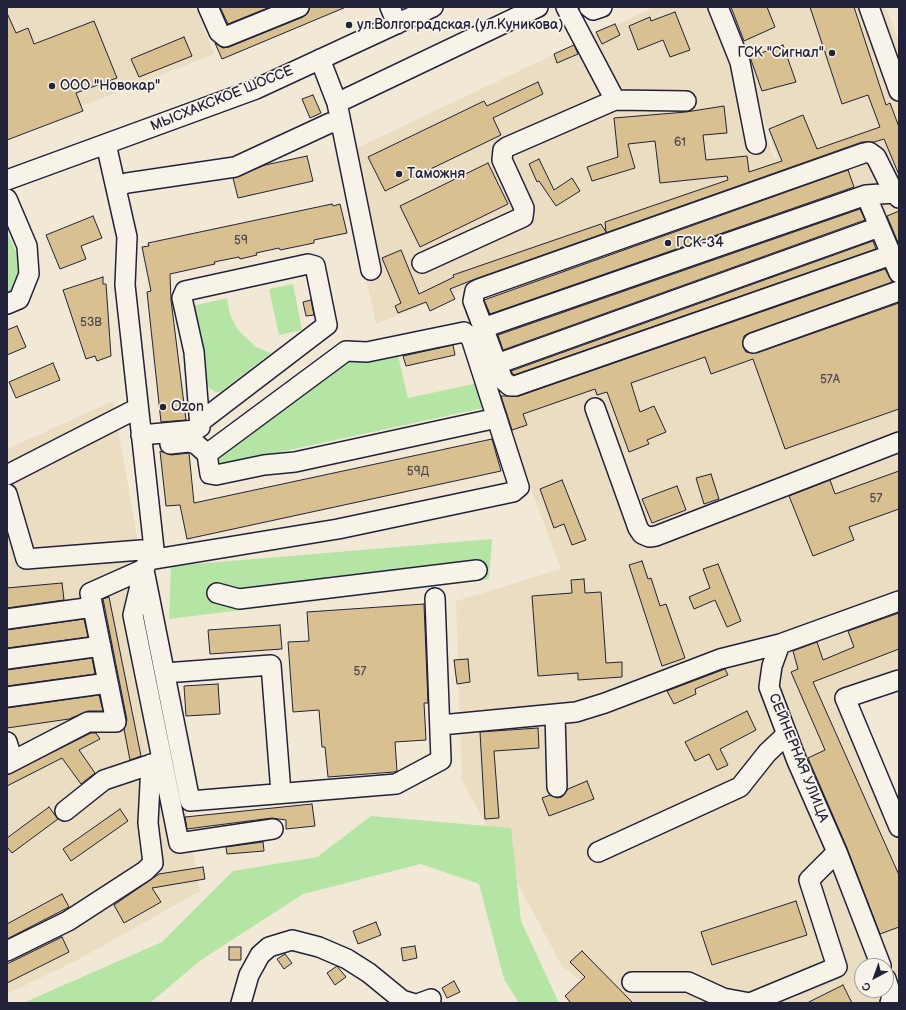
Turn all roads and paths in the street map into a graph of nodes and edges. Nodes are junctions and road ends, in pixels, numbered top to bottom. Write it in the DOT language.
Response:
graph roads {
  1 [pos="208,7"];
  2 [pos="298,7"];
  3 [pos="433,7"];
  4 [pos="538,7"];
  5 [pos="566,7"];
  6 [pos="589,7"];
  7 [pos="602,7"];
  8 [pos="718,7"];
  9 [pos="869,7"];
  10 [pos="405,13"];
  11 [pos="320,59"];
  12 [pos="899,91"];
  13 [pos="615,100"];
  14 [pos="686,101"];
  15 [pos="337,103"];
  16 [pos="341,123"];
  17 [pos="106,144"];
  18 [pos="756,144"];
  19 [pos="7,180"];
  20 [pos="116,187"];
  21 [pos="866,195"];
  22 [pos="896,195"];
  23 [pos="7,199"];
  24 [pos="880,227"];
  25 [pos="891,255"];
  26 [pos="422,263"];
  27 [pos="371,270"];
  28 [pos="899,273"];
  29 [pos="899,291"];
  30 [pos="7,304"];
  31 [pos="478,335"];
  32 [pos="753,344"];
  33 [pos="453,347"];
  34 [pos="497,364"];
  35 [pos="138,408"];
  36 [pos="595,408"];
  37 [pos="497,418"];
  38 [pos="200,422"];
  39 [pos="142,441"];
  40 [pos="899,442"];
  41 [pos="207,454"];
  42 [pos="7,475"];
  43 [pos="7,494"];
  44 [pos="149,559"];
  45 [pos="477,570"];
  46 [pos="217,593"];
  47 [pos="435,598"];
  48 [pos="899,601"];
  49 [pos="93,607"];
  50 [pos="7,619"];
  51 [pos="780,644"];
  52 [pos="101,646"];
  53 [pos="7,659"];
  54 [pos="165,673"];
  55 [pos="899,680"];
  56 [pos="108,683"];
  57 [pos="7,697"];
  58 [pos="555,714"];
  59 [pos="441,725"];
  60 [pos="787,734"];
  61 [pos="7,742"];
  62 [pos="157,762"];
  63 [pos="10,763"];
  64 [pos="556,787"];
  65 [pos="281,793"];
  66 [pos="65,811"];
  67 [pos="899,827"];
  68 [pos="273,829"];
  69 [pos="598,852"];
  70 [pos="837,852"];
  71 [pos="7,951"];
  72 [pos="878,958"];
  73 [pos="632,982"];
  74 [pos="242,1003"];
  75 [pos="412,1003"];
  1 -- 2 [label="street"];
  3 -- 10 [label="street, МЫСХАКСКОЕ ШОССЕ"];
  4 -- 15 [label="street"];
  5 -- 13 [label="street"];
  6 -- 7 [label="street"];
  8 -- 18 [label="street"];
  9 -- 12 [label="street"];
  10 -- 11 [label="street, МЫСХАКСКОЕ ШОССЕ"];
  11 -- 15 [label="street"];
  11 -- 17 [label="street, МЫСХАКСКОЕ ШОССЕ"];
  13 -- 14 [label="street"];
  13 -- 26 [label="street"];
  15 -- 16 [label="street"];
  16 -- 20 [label="street"];
  16 -- 27 [label="street"];
  17 -- 19 [label="street, МЫСХАКСКОЕ ШОССЕ"];
  17 -- 20 [label="street"];
  20 -- 35 [label="street"];
  21 -- 22 [label="street"];
  21 -- 24 [label="street"];
  21 -- 31 [label="street"];
  22 -- 31 [label="street"];
  23 -- 30 [label="street"];
  24 -- 25 [label="street"];
  24 -- 34 [label="street"];
  25 -- 28 [label="street"];
  25 -- 34 [label="street"];
  29 -- 32 [label="street"];
  31 -- 33 [label="street"];
  31 -- 34 [label="street"];
  31 -- 37 [label="street"];
  31 -- 41 [label="street"];
  35 -- 39 [label="street"];
  35 -- 42 [label="street"];
  36 -- 40 [label="street"];
  37 -- 41 [label="street"];
  37 -- 44 [label="street"];
  38 -- 38 [label="street"];
  38 -- 39 [label="street"];
  39 -- 41 [label="street"];
  39 -- 44 [label="street"];
  43 -- 44 [label="street"];
  44 -- 49 [label="street"];
  44 -- 54 [label="street"];
  44 -- 62 [label="street"];
  45 -- 46 [label="street"];
  47 -- 59 [label="street"];
  48 -- 51 [label="street"];
  49 -- 50 [label="street"];
  49 -- 52 [label="street"];
  51 -- 58 [label="street"];
  51 -- 60 [label="street, СЕЙНЕРНАЯ УЛИЦА"];
  52 -- 53 [label="street"];
  52 -- 56 [label="street"];
  54 -- 65 [label="street"];
  54 -- 65 [label="street"];
  55 -- 67 [label="street"];
  56 -- 57 [label="street"];
  56 -- 63 [label="street"];
  58 -- 59 [label="street"];
  58 -- 64 [label="street"];
  59 -- 65 [label="street"];
  60 -- 69 [label="street"];
  60 -- 70 [label="street, СЕЙНЕРНАЯ УЛИЦА"];
  61 -- 63 [label="street"];
  62 -- 66 [label="street"];
  62 -- 68 [label="street"];
  62 -- 71 [label="street"];
  70 -- 72 [label="street, СЕЙНЕРНАЯ УЛИЦА"];
  70 -- 73 [label="street"];
  74 -- 75 [label="street"];
}
